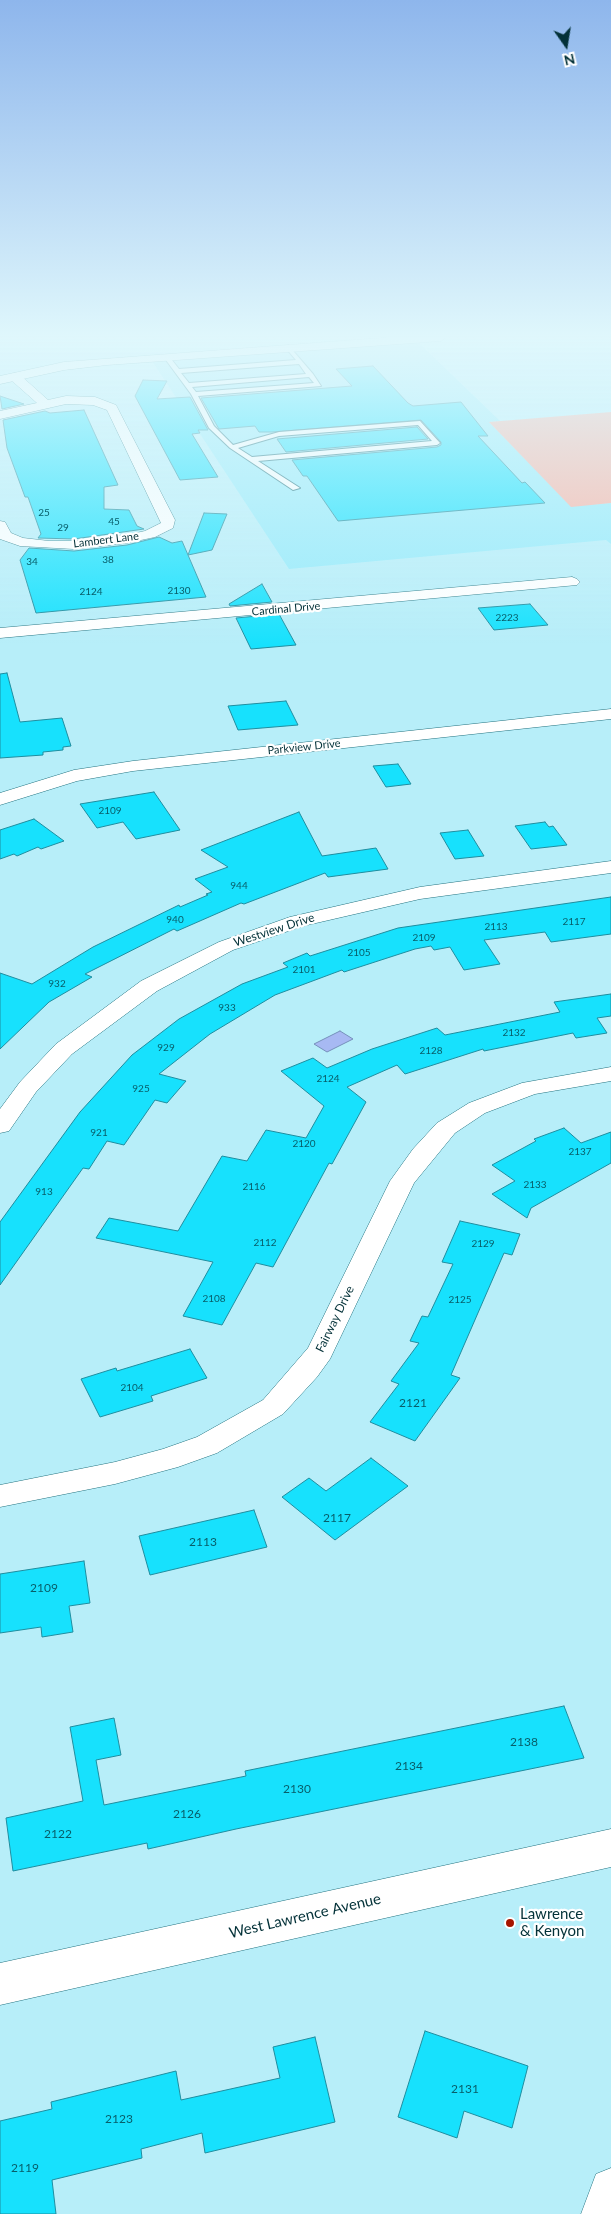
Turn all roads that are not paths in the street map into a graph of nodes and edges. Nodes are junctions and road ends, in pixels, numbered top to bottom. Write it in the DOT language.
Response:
graph roads {
  1 [pos="128,440"];
  2 [pos="225,440"];
  3 [pos="257,440"];
  4 [pos="435,440"];
  5 [pos="232,447"];
  6 [pos="253,459"];
  7 [pos="296,488"];
  8 [pos="0,525"];
  9 [pos="572,582"];
  10 [pos="0,634"];
  11 [pos="611,714"];
  12 [pos="0,799"];
  13 [pos="611,867"];
  14 [pos="611,1074"];
  15 [pos="0,1126"];
  16 [pos="0,1496"];
  17 [pos="611,1848"];
  18 [pos="0,1984"];
  19 [pos="611,2189"];
  20 [pos="602,2214"];
  1 -- 8 [label="street, Lambert Lane"];
  2 -- 5 [label="lane"];
  3 -- 5 [label="lane"];
  4 -- 6 [label="lane"];
  5 -- 6 [label="lane"];
  6 -- 7 [label="lane"];
  9 -- 10 [label="street, Cardinal Drive"];
  11 -- 12 [label="street, Parkview Drive"];
  13 -- 15 [label="street, Westview Drive"];
  14 -- 16 [label="street, Fairway Drive"];
  17 -- 18 [label="street, West Lawrence Avenue"];
  19 -- 20 [label="street"];
}
